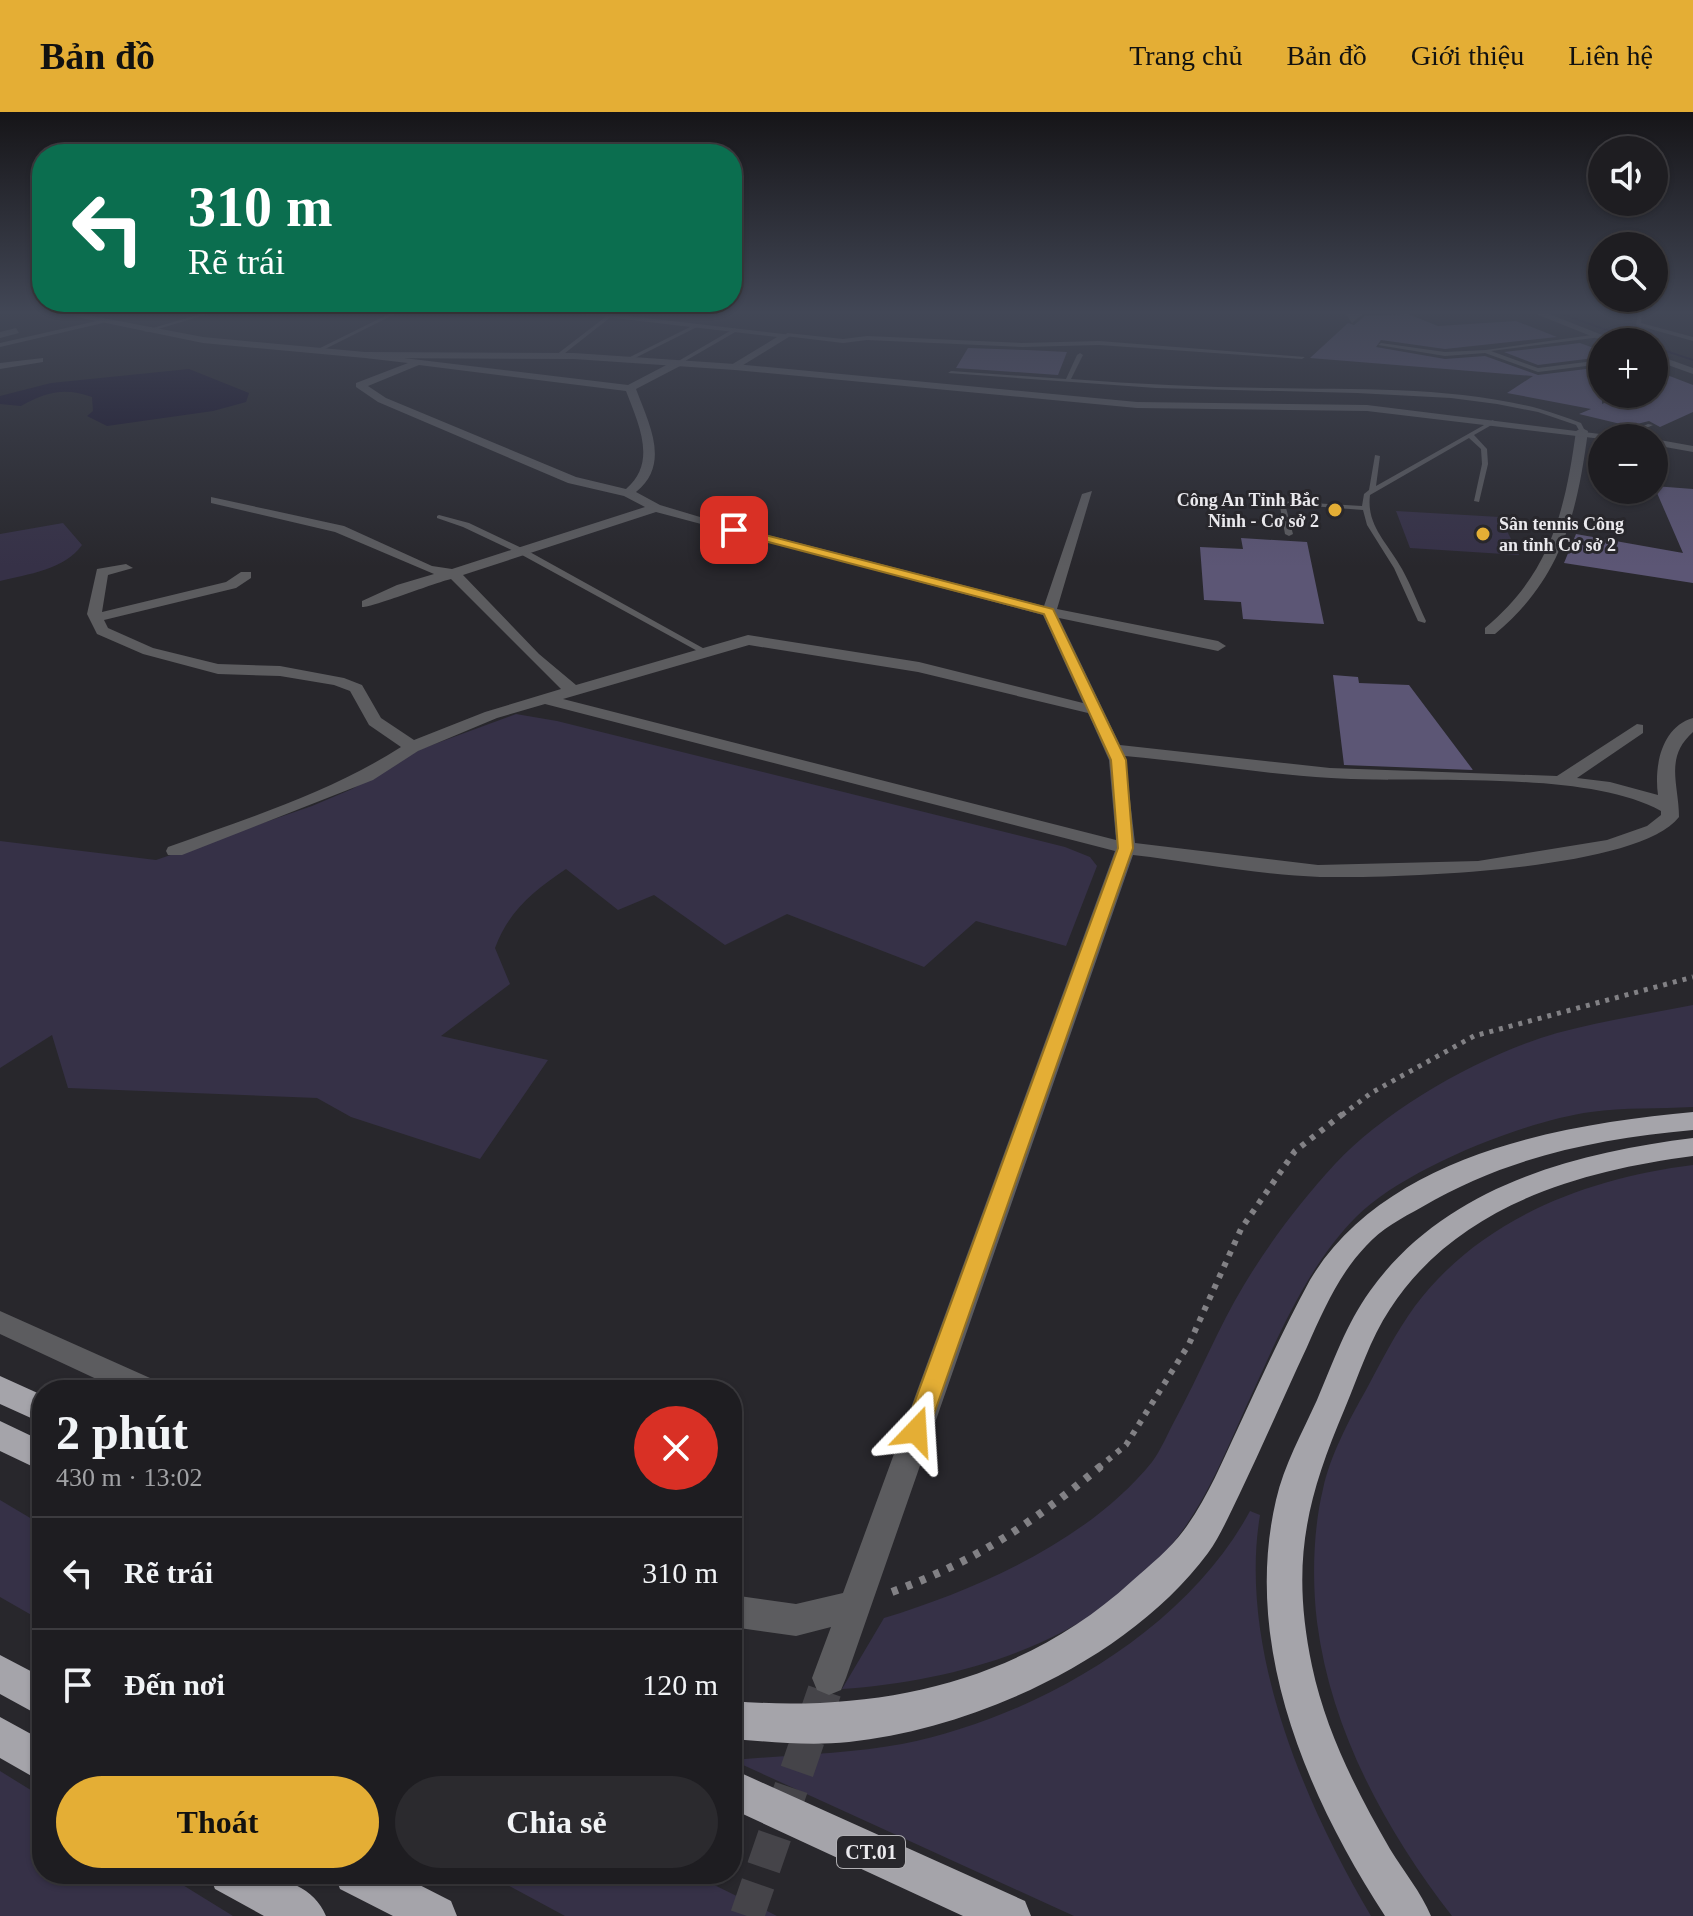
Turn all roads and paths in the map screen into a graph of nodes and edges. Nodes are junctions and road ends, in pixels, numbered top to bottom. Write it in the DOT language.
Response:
graph roads {
  1 [pos="379,398"];
  2 [pos="634,398"];
  3 [pos="1065,398"];
  4 [pos="1454,398"];
  5 [pos="1493,422"];
  6 [pos="1582,431"];
  7 [pos="1588,432"];
  8 [pos="1470,435"];
  9 [pos="1668,445"];
  10 [pos="1693,449"];
  11 [pos="1377,456"];
  12 [pos="1372,490"];
  13 [pos="628,493"];
  14 [pos="1088,494"];
  15 [pos="215,500"];
  16 [pos="1477,501"];
  17 [pos="656,508"];
  18 [pos="1366,508"];
  19 [pos="439,517"];
  20 [pos="1289,534"];
  21 [pos="525,553"];
  22 [pos="126,568"];
  23 [pos="454,574"];
  24 [pos="246,575"];
  25 [pos="367,604"];
  26 [pos="1049,612"];
  27 [pos="96,618"];
  28 [pos="1422,621"];
  29 [pos="1490,631"];
  30 [pos="1218,646"];
  31 [pos="706,652"];
  32 [pos="574,692"];
  33 [pos="547,700"];
  34 [pos="1092,709"];
  35 [pos="1693,723"];
  36 [pos="1637,729"];
  37 [pos="412,747"];
  38 [pos="1113,750"];
  39 [pos="1561,781"];
  40 [pos="1670,809"];
  41 [pos="1126,848"];
  42 [pos="175,851"];
  43 [pos="1693,977"];
  44 [pos="1693,1121"];
  45 [pos="1693,1147"];
  46 [pos="0,1322"];
  47 [pos="127,1380"];
  48 [pos="0,1389"];
  49 [pos="32,1405"];
  50 [pos="0,1435"];
  51 [pos="32,1452"];
  52 [pos="853,1606"];
  53 [pos="742,1612"];
  54 [pos="0,1673"];
  55 [pos="829,1678"];
  56 [pos="32,1692"];
  57 [pos="742,1721"];
  58 [pos="0,1736"];
  59 [pos="32,1756"];
  60 [pos="742,1794"];
  61 [pos="248,1884"];
  62 [pos="374,1884"];
  63 [pos="305,1916"];
  64 [pos="436,1916"];
  65 [pos="1010,1916"];
  66 [pos="1410,1916"];
  1 -- 13 [label="street"];
  2 -- 13 [label="street"];
  3 -- 5 [label="street"];
  4 -- 6 [label="lane"];
  5 -- 6 [label="street"];
  5 -- 8 [label="lane"];
  6 -- 7 [label="street"];
  6 -- 29 [label="street"];
  8 -- 12 [label="lane"];
  8 -- 16 [label="lane"];
  9 -- 10 [label="street"];
  11 -- 12 [label="lane"];
  12 -- 18 [label="lane"];
  13 -- 17 [label="street"];
  14 -- 26 [label="street"];
  15 -- 23 [label="street"];
  17 -- 21 [label="street"];
  17 -- 26 [label="street"];
  18 -- 20 [label="lane"];
  18 -- 28 [label="lane"];
  19 -- 21 [label="lane"];
  21 -- 23 [label="street"];
  21 -- 31 [label="lane"];
  22 -- 27 [label="street"];
  23 -- 25 [label="street"];
  23 -- 32 [label="street"];
  24 -- 27 [label="street"];
  26 -- 30 [label="street"];
  26 -- 34 [label="street"];
  27 -- 37 [label="street"];
  31 -- 32 [label="street"];
  31 -- 34 [label="street"];
  32 -- 33 [label="street"];
  33 -- 37 [label="street"];
  33 -- 41 [label="street"];
  34 -- 38 [label="street"];
  35 -- 40 [label="street"];
  36 -- 39 [label="street"];
  37 -- 42 [label="street"];
  38 -- 39 [label="street"];
  38 -- 41 [label="street"];
  39 -- 40 [label="street"];
  40 -- 41 [label="street"];
  41 -- 52 [label="street"];
  43 -- 52 [label="path"];
  44 -- 57 [label="highway"];
  45 -- 66 [label="highway"];
  46 -- 47 [label="street"];
  48 -- 49 [label="highway"];
  50 -- 51 [label="highway"];
  52 -- 53 [label="street"];
  52 -- 55 [label="street"];
  54 -- 56 [label="highway"];
  58 -- 59 [label="highway"];
  60 -- 65 [label="highway, CT.01"];
  61 -- 63 [label="highway"];
  62 -- 64 [label="highway"];
}
